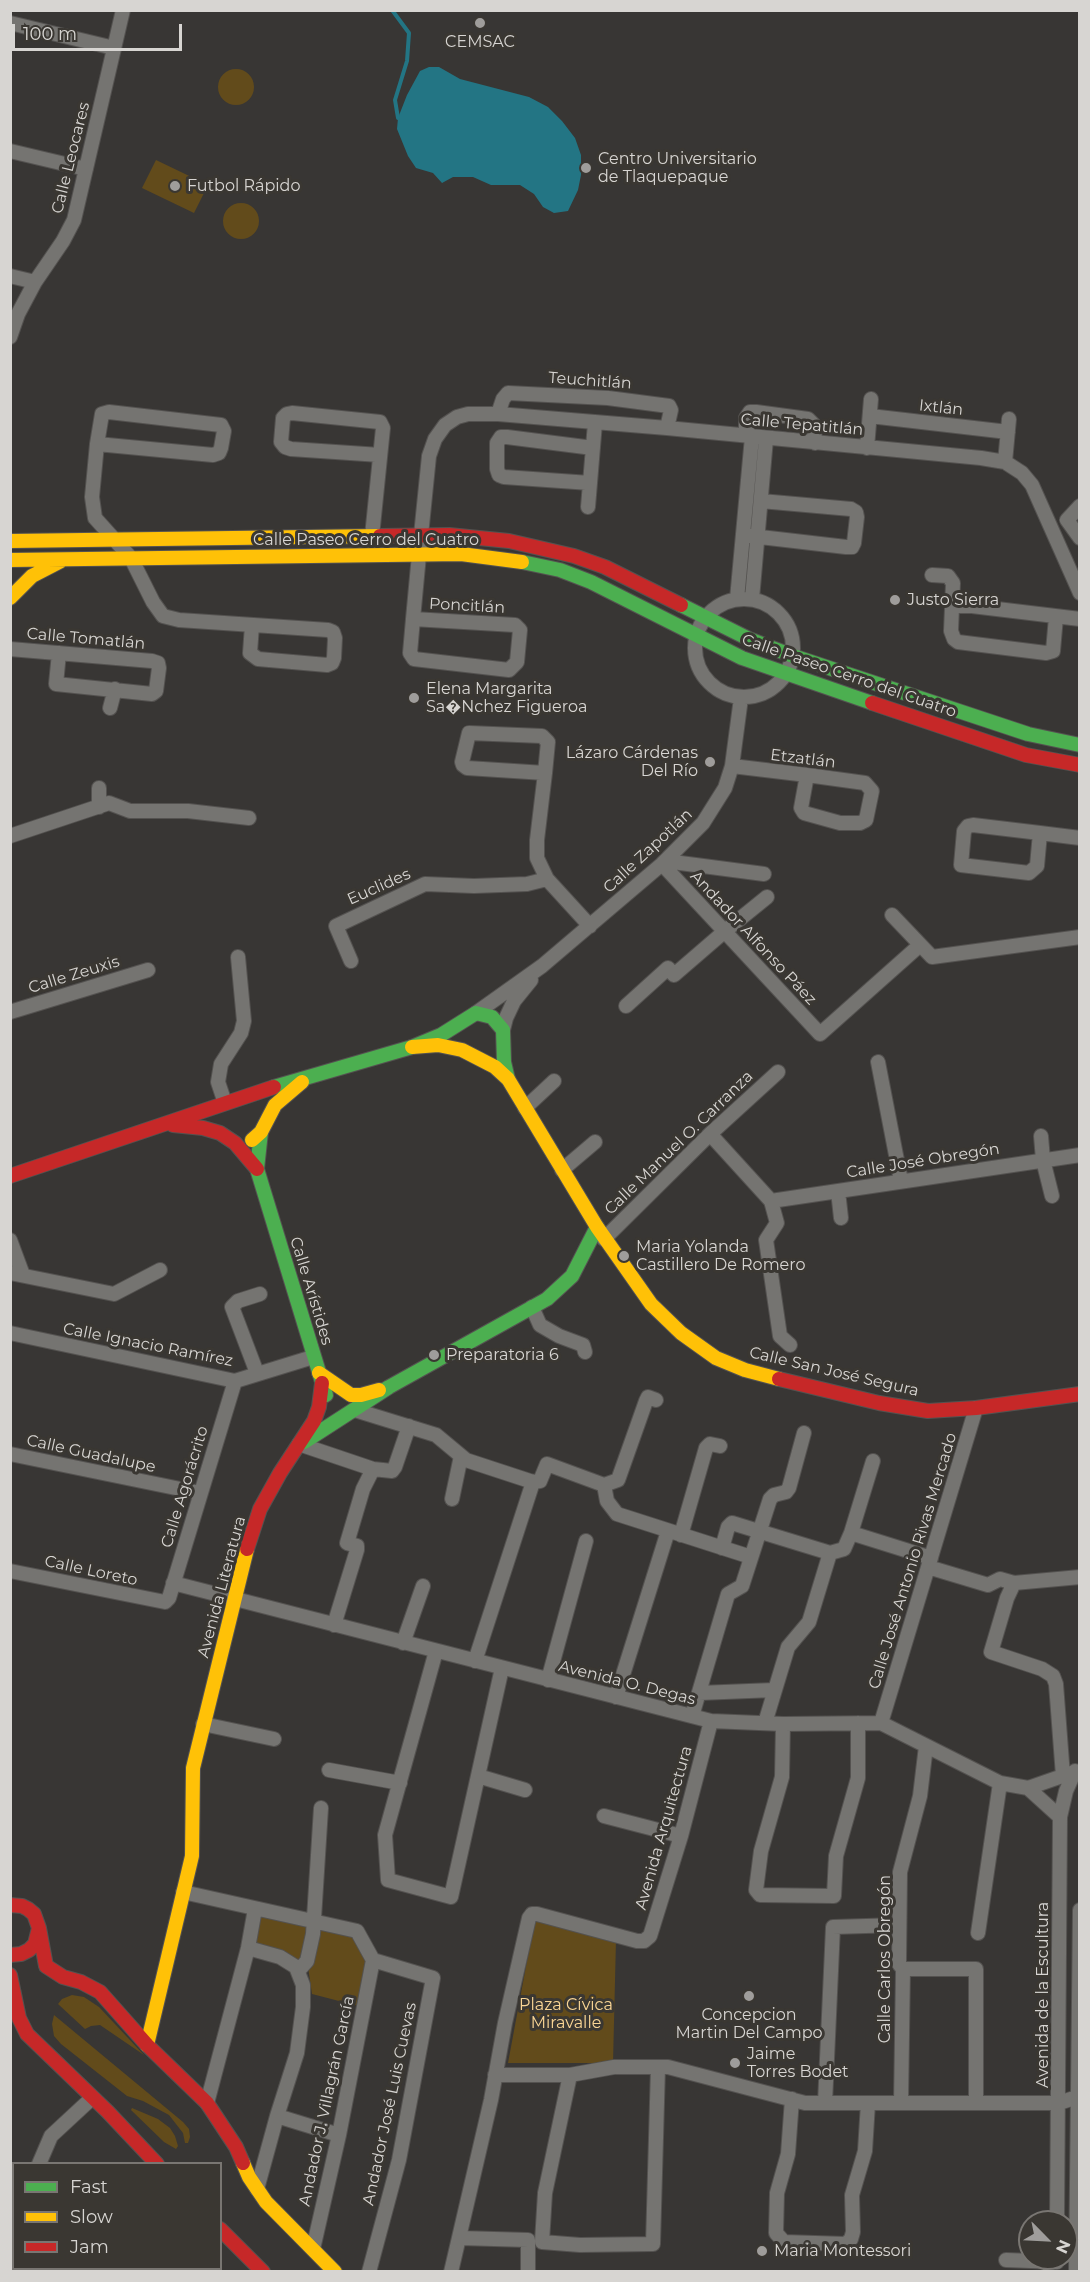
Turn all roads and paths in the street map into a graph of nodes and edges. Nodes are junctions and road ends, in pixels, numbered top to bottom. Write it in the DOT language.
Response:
graph roads {
  1 [pos="123,10"];
  2 [pos="10,23"];
  3 [pos="114,48"];
  4 [pos="10,151"];
  5 [pos="86,169"];
  6 [pos="10,276"];
  7 [pos="35,282"];
  8 [pos="10,337"];
  9 [pos="871,399"];
  10 [pos="498,414"];
  11 [pos="870,416"];
  12 [pos="595,423"];
  13 [pos="667,428"];
  14 [pos="752,437"];
  15 [pos="766,439"];
  16 [pos="815,443"];
  17 [pos="97,444"];
  18 [pos="592,448"];
  19 [pos="867,448"];
  20 [pos="380,455"];
  21 [pos="1005,462"];
  22 [pos="590,483"];
  23 [pos="760,501"];
  24 [pos="1080,506"];
  25 [pos="588,507"];
  26 [pos="1067,520"];
  27 [pos="1049,524"];
  28 [pos="421,535"];
  29 [pos="372,536"];
  30 [pos="750,536"];
  31 [pos="1080,538"];
  32 [pos="114,541"];
  33 [pos="10,542"];
  34 [pos="419,555"];
  35 [pos="131,558"];
  36 [pos="68,559"];
  37 [pos="10,560"];
  38 [pos="932,575"];
  39 [pos="1080,593"];
  40 [pos="10,598"];
  41 [pos="737,599"];
  42 [pos="752,599"];
  43 [pos="954,606"];
  44 [pos="706,617"];
  45 [pos="1056,617"];
  46 [pos="413,619"];
  47 [pos="1080,619"];
  48 [pos="252,625"];
  49 [pos="696,636"];
  50 [pos="10,649"];
  51 [pos="59,653"];
  52 [pos="794,656"];
  53 [pos="787,674"];
  54 [pos="115,689"];
  55 [pos="741,698"];
  56 [pos="110,708"];
  57 [pos="1080,745"];
  58 [pos="1080,765"];
  59 [pos="732,766"];
  60 [pos="545,774"];
  61 [pos="807,775"];
  62 [pos="99,788"];
  63 [pos="99,807"];
  64 [pos="249,818"];
  65 [pos="1040,833"];
  66 [pos="10,836"];
  67 [pos="1080,838"];
  68 [pos="664,863"];
  69 [pos="764,874"];
  70 [pos="547,879"];
  71 [pos="767,897"];
  72 [pos="892,915"];
  73 [pos="590,926"];
  74 [pos="725,931"];
  75 [pos="1080,937"];
  76 [pos="920,945"];
  77 [pos="238,957"];
  78 [pos="351,960"];
  79 [pos="542,966"];
  80 [pos="148,970"];
  81 [pos="626,1006"];
  82 [pos="10,1012"];
  83 [pos="476,1013"];
  84 [pos="457,1024"];
  85 [pos="502,1037"];
  86 [pos="412,1047"];
  87 [pos="462,1050"];
  88 [pos="479,1057"];
  89 [pos="878,1062"];
  90 [pos="777,1072"];
  91 [pos="305,1078"];
  92 [pos="508,1079"];
  93 [pos="554,1081"];
  94 [pos="264,1090"];
  95 [pos="225,1103"];
  96 [pos="275,1106"];
  97 [pos="525,1108"];
  98 [pos="168,1124"];
  99 [pos="261,1132"];
  100 [pos="220,1133"];
  101 [pos="710,1134"];
  102 [pos="1041,1136"];
  103 [pos="595,1142"];
  104 [pos="235,1143"];
  105 [pos="1080,1155"];
  106 [pos="1043,1160"];
  107 [pos="257,1169"];
  108 [pos="562,1170"];
  109 [pos="10,1176"];
  110 [pos="901,1181"];
  111 [pos="838,1191"];
  112 [pos="1052,1196"];
  113 [pos="771,1201"];
  114 [pos="841,1218"];
  115 [pos="601,1233"];
  116 [pos="10,1240"];
  117 [pos="160,1270"];
  118 [pos="17,1274"];
  119 [pos="260,1294"];
  120 [pos="532,1307"];
  121 [pos="10,1333"];
  122 [pos="790,1345"];
  123 [pos="585,1352"];
  124 [pos="313,1357"];
  125 [pos="257,1373"];
  126 [pos="320,1378"];
  127 [pos="235,1381"];
  128 [pos="389,1387"];
  129 [pos="1080,1394"];
  130 [pos="656,1400"];
  131 [pos="976,1408"];
  132 [pos="355,1410"];
  133 [pos="336,1422"];
  134 [pos="409,1426"];
  135 [pos="804,1433"];
  136 [pos="299,1444"];
  137 [pos="720,1446"];
  138 [pos="10,1454"];
  139 [pos="461,1456"];
  140 [pos="873,1461"];
  141 [pos="373,1469"];
  142 [pos="536,1482"];
  143 [pos="604,1485"];
  144 [pos="200,1493"];
  145 [pos="452,1499"];
  146 [pos="760,1532"];
  147 [pos="674,1533"];
  148 [pos="851,1533"];
  149 [pos="586,1541"];
  150 [pos="722,1548"];
  151 [pos="837,1551"];
  152 [pos="751,1557"];
  153 [pos="929,1563"];
  154 [pos="10,1572"];
  155 [pos="1080,1577"];
  156 [pos="173,1583"];
  157 [pos="1014,1583"];
  158 [pos="423,1586"];
  159 [pos="235,1600"];
  160 [pos="165,1602"];
  161 [pos="334,1625"];
  162 [pos="403,1643"];
  163 [pos="436,1651"];
  164 [pos="476,1661"];
  165 [pos="502,1668"];
  166 [pos="548,1680"];
  167 [pos="774,1690"];
  168 [pos="699,1693"];
  169 [pos="616,1697"];
  170 [pos="692,1716"];
  171 [pos="711,1721"];
  172 [pos="765,1723"];
  173 [pos="858,1723"];
  174 [pos="881,1723"];
  175 [pos="203,1724"];
  176 [pos="783,1724"];
  177 [pos="274,1739"];
  178 [pos="926,1746"];
  179 [pos="329,1770"];
  180 [pos="1072,1772"];
  181 [pos="478,1776"];
  182 [pos="400,1783"];
  183 [pos="1000,1783"];
  184 [pos="1028,1788"];
  185 [pos="525,1790"];
  186 [pos="321,1808"];
  187 [pos="604,1816"];
  188 [pos="1060,1817"];
  189 [pos="681,1836"];
  190 [pos="183,1892"];
  191 [pos="12,1902"];
  192 [pos="255,1909"];
  193 [pos="1080,1910"];
  194 [pos="314,1921"];
  195 [pos="899,1925"];
  196 [pos="39,1928"];
  197 [pos="978,1934"];
  198 [pos="248,1948"];
  199 [pos="10,1955"];
  200 [pos="373,1960"];
  201 [pos="903,1969"];
  202 [pos="297,1971"];
  203 [pos="10,1975"];
  204 [pos="1079,1983"];
  205 [pos="1079,2015"];
  206 [pos="147,2045"];
  207 [pos="658,2067"];
  208 [pos="1079,2067"];
  209 [pos="495,2075"];
  210 [pos="570,2075"];
  211 [pos="1079,2097"];
  212 [pos="92,2098"];
  213 [pos="792,2099"];
  214 [pos="207,2103"];
  215 [pos="825,2103"];
  216 [pos="868,2103"];
  217 [pos="901,2103"];
  218 [pos="976,2103"];
  219 [pos="1059,2103"];
  220 [pos="277,2116"];
  221 [pos="339,2135"];
  222 [pos="1078,2151"];
  223 [pos="39,2162"];
  224 [pos="156,2162"];
  225 [pos="1078,2183"];
  226 [pos="257,2189"];
  227 [pos="1057,2210"];
  228 [pos="1078,2210"];
  229 [pos="222,2231"];
  230 [pos="460,2238"];
  231 [pos="313,2249"];
  232 [pos="1006,2260"];
  233 [pos="1018,2261"];
  234 [pos="264,2271"];
  235 [pos="335,2271"];
  236 [pos="369,2271"];
  237 [pos="451,2271"];
  238 [pos="528,2271"];
  1 -- 3 [label="street, Calle Leocares"];
  2 -- 3 [label="street"];
  3 -- 5 [label="street, Calle Leocares"];
  4 -- 5 [label="street"];
  5 -- 7 [label="street, Calle Leocares"];
  6 -- 7 [label="street"];
  7 -- 8 [label="street, Calle Leocares"];
  9 -- 11 [label="street"];
  10 -- 12 [label="street, Calle Tepatitlán"];
  10 -- 13 [label="street, Teuchitlán"];
  10 -- 28 [label="street, Calle Tepatitlán"];
  11 -- 19 [label="street"];
  11 -- 21 [label="street, Ixtlán"];
  12 -- 13 [label="street, Calle Tepatitlán"];
  12 -- 18 [label="street"];
  13 -- 14 [label="street, Calle Tepatitlán"];
  14 -- 15 [label="street, Calle Tepatitlán"];
  14 -- 16 [label="street"];
  14 -- 30 [label="street"];
  15 -- 16 [label="street, Calle Tepatitlán"];
  15 -- 23 [label="street"];
  16 -- 19 [label="street, Calle Tepatitlán"];
  17 -- 17 [label="street"];
  17 -- 32 [label="street"];
  18 -- 22 [label="street"];
  18 -- 22 [label="street"];
  19 -- 21 [label="street, Calle Tepatitlán"];
  20 -- 20 [label="street"];
  20 -- 29 [label="street"];
  21 -- 27 [label="street"];
  22 -- 25 [label="street"];
  23 -- 30 [label="street"];
  23 -- 30 [label="street"];
  24 -- 26 [label="street"];
  26 -- 27 [label="street"];
  26 -- 31 [label="street"];
  27 -- 39 [label="street"];
  28 -- 29 [label="street, Calle Paseo Cerro del Cuatro"];
  28 -- 34 [label="street"];
  28 -- 44 [label="street, Calle Paseo Cerro del Cuatro"];
  29 -- 32 [label="street, Calle Paseo Cerro del Cuatro"];
  30 -- 41 [label="street"];
  30 -- 42 [label="street"];
  32 -- 33 [label="street, Calle Paseo Cerro del Cuatro"];
  32 -- 35 [label="street"];
  34 -- 35 [label="street, Calle Paseo Cerro del Cuatro"];
  34 -- 46 [label="street"];
  34 -- 49 [label="street, Calle Paseo Cerro del Cuatro"];
  35 -- 36 [label="street, Calle Paseo Cerro del Cuatro"];
  35 -- 48 [label="street"];
  36 -- 37 [label="street, Calle Paseo Cerro del Cuatro"];
  36 -- 40 [label="street"];
  38 -- 43 [label="street"];
  41 -- 42 [label="street"];
  41 -- 44 [label="street"];
  42 -- 52 [label="street"];
  43 -- 45 [label="street"];
  43 -- 45 [label="street"];
  44 -- 49 [label="street"];
  44 -- 52 [label="street, Calle Paseo Cerro del Cuatro"];
  45 -- 47 [label="street"];
  46 -- 46 [label="street, Poncitlán"];
  48 -- 48 [label="street"];
  49 -- 53 [label="street, Calle Paseo Cerro del Cuatro"];
  49 -- 55 [label="street"];
  50 -- 51 [label="street, Calle Tomatlán"];
  51 -- 54 [label="street"];
  51 -- 54 [label="street, Calle Tomatlán"];
  52 -- 53 [label="street"];
  52 -- 57 [label="street, Calle Paseo Cerro del Cuatro"];
  53 -- 55 [label="street"];
  53 -- 58 [label="street, Calle Paseo Cerro del Cuatro"];
  54 -- 56 [label="street"];
  55 -- 59 [label="street, Calle Zapotlán"];
  59 -- 61 [label="street, Etzatlán"];
  59 -- 68 [label="street, Calle Zapotlán"];
  60 -- 60 [label="street"];
  60 -- 70 [label="street"];
  61 -- 61 [label="street, Etzatlán"];
  62 -- 63 [label="street"];
  63 -- 64 [label="street"];
  63 -- 66 [label="street"];
  65 -- 65 [label="street"];
  65 -- 67 [label="street"];
  68 -- 69 [label="street"];
  68 -- 73 [label="street, Calle Zapotlán"];
  68 -- 74 [label="street, Andador Alfonso Páez"];
  70 -- 73 [label="street"];
  70 -- 78 [label="street, Euclides"];
  71 -- 74 [label="street"];
  72 -- 76 [label="street"];
  73 -- 79 [label="street, Calle Zapotlán"];
  74 -- 76 [label="street, Andador Alfonso Páez"];
  74 -- 81 [label="street"];
  75 -- 76 [label="street"];
  77 -- 95 [label="street"];
  79 -- 83 [label="street, Calle Zapotlán"];
  79 -- 85 [label="street, Calle Zapotlán"];
  80 -- 82 [label="street, Calle Zeuxis"];
  83 -- 84 [label="street, Calle Zapotlán"];
  83 -- 85 [label="street"];
  84 -- 86 [label="street, Calle Zapotlán"];
  84 -- 87 [label="street"];
  85 -- 88 [label="street"];
  85 -- 92 [label="street, Calle San José Segura"];
  86 -- 87 [label="street"];
  86 -- 91 [label="street"];
  87 -- 88 [label="street"];
  88 -- 92 [label="street, Calle San José Segura"];
  89 -- 110 [label="street"];
  90 -- 101 [label="street, Calle Manuel O. Carranza"];
  91 -- 94 [label="street"];
  91 -- 96 [label="street"];
  92 -- 97 [label="street, Calle San José Segura"];
  93 -- 97 [label="street"];
  94 -- 95 [label="street"];
  94 -- 96 [label="street"];
  95 -- 98 [label="street"];
  95 -- 100 [label="street"];
  96 -- 99 [label="street"];
  97 -- 108 [label="street, Calle San José Segura"];
  98 -- 100 [label="street"];
  98 -- 109 [label="street"];
  99 -- 104 [label="street"];
  99 -- 107 [label="street, Calle Arístides"];
  100 -- 104 [label="street"];
  101 -- 113 [label="street"];
  101 -- 115 [label="street, Calle Manuel O. Carranza"];
  102 -- 106 [label="street"];
  103 -- 108 [label="street"];
  104 -- 107 [label="street, Calle Arístides"];
  105 -- 106 [label="street, Calle José Obregón"];
  106 -- 110 [label="street, Calle José Obregón"];
  106 -- 112 [label="street"];
  107 -- 124 [label="street, Calle Arístides"];
  108 -- 115 [label="street, Calle San José Segura"];
  110 -- 111 [label="street, Calle José Obregón"];
  111 -- 113 [label="street, Calle José Obregón"];
  111 -- 114 [label="street"];
  113 -- 122 [label="street"];
  115 -- 120 [label="street, Avenida Literatura"];
  115 -- 131 [label="street, Calle San José Segura"];
  116 -- 118 [label="street"];
  117 -- 118 [label="street"];
  119 -- 125 [label="street"];
  120 -- 123 [label="street"];
  120 -- 128 [label="street, Avenida Literatura"];
  121 -- 127 [label="street, Calle Ignacio Ramírez"];
  124 -- 125 [label="street, Calle Ignacio Ramírez"];
  124 -- 126 [label="street, Calle Arístides"];
  125 -- 127 [label="street, Calle Ignacio Ramírez"];
  126 -- 128 [label="street"];
  126 -- 133 [label="street, Calle Arístides"];
  126 -- 136 [label="street"];
  127 -- 144 [label="street, Calle Agorácrito"];
  128 -- 132 [label="street, Avenida Literatura"];
  129 -- 131 [label="street, Calle San José Segura"];
  130 -- 143 [label="street"];
  131 -- 153 [label="street, Calle José Antonio Rivas Mercado"];
  132 -- 133 [label="street, Avenida Literatura"];
  132 -- 134 [label="street"];
  133 -- 136 [label="street, Avenida Literatura"];
  134 -- 139 [label="street"];
  134 -- 141 [label="street"];
  135 -- 146 [label="street"];
  136 -- 141 [label="street"];
  136 -- 159 [label="street, Avenida Literatura"];
  137 -- 147 [label="street"];
  138 -- 144 [label="street, Calle Guadalupe"];
  139 -- 142 [label="street"];
  139 -- 145 [label="street"];
  140 -- 148 [label="street"];
  141 -- 161 [label="street"];
  142 -- 143 [label="street"];
  142 -- 164 [label="street"];
  143 -- 147 [label="street"];
  144 -- 156 [label="street, Calle Agorácrito"];
  146 -- 150 [label="street"];
  146 -- 151 [label="street"];
  146 -- 152 [label="street"];
  147 -- 150 [label="street"];
  147 -- 169 [label="street"];
  148 -- 151 [label="street"];
  148 -- 153 [label="street"];
  149 -- 166 [label="street"];
  150 -- 152 [label="street"];
  151 -- 167 [label="street"];
  152 -- 168 [label="street"];
  153 -- 157 [label="street"];
  153 -- 174 [label="street, Calle José Antonio Rivas Mercado"];
  154 -- 160 [label="street, Calle Loreto"];
  155 -- 157 [label="street"];
  156 -- 159 [label="street, Avenida O. Degas"];
  156 -- 160 [label="street, Calle Agorácrito"];
  157 -- 180 [label="street"];
  158 -- 162 [label="street"];
  159 -- 161 [label="street, Avenida O. Degas"];
  159 -- 175 [label="street, Avenida Literatura"];
  161 -- 162 [label="street, Avenida O. Degas"];
  162 -- 163 [label="street, Avenida O. Degas"];
  163 -- 164 [label="street, Avenida O. Degas"];
  163 -- 182 [label="street"];
  164 -- 165 [label="street, Avenida O. Degas"];
  165 -- 166 [label="street, Avenida O. Degas"];
  165 -- 181 [label="street"];
  166 -- 169 [label="street, Avenida O. Degas"];
  167 -- 168 [label="street"];
  167 -- 172 [label="street"];
  168 -- 170 [label="street"];
  169 -- 170 [label="street, Avenida O. Degas"];
  170 -- 171 [label="street, Avenida O. Degas"];
  171 -- 172 [label="street, Avenida O. Degas"];
  171 -- 189 [label="street, Avenida Arquitectura"];
  172 -- 176 [label="street, Avenida O. Degas"];
  173 -- 174 [label="street, Avenida O. Degas"];
  173 -- 176 [label="street, Avenida O. Degas"];
  173 -- 176 [label="street"];
  174 -- 178 [label="street, Avenida O. Degas"];
  175 -- 177 [label="street"];
  175 -- 190 [label="street, Avenida Literatura"];
  178 -- 183 [label="street, Avenida O. Degas"];
  178 -- 195 [label="street, Calle Carlos Obregón"];
  179 -- 182 [label="street"];
  180 -- 184 [label="street"];
  180 -- 188 [label="street, Avenida de la Escultura"];
  181 -- 182 [label="street"];
  181 -- 185 [label="street"];
  183 -- 184 [label="street, Avenida O. Degas"];
  183 -- 197 [label="street"];
  184 -- 188 [label="street"];
  186 -- 194 [label="street"];
  187 -- 189 [label="street"];
  188 -- 219 [label="street, Avenida de la Escultura"];
  189 -- 209 [label="street, Avenida Arquitectura"];
  190 -- 192 [label="street"];
  190 -- 206 [label="street, Avenida Literatura"];
  191 -- 196 [label="street"];
  192 -- 194 [label="street"];
  192 -- 198 [label="street"];
  193 -- 204 [label="street"];
  194 -- 200 [label="street"];
  194 -- 202 [label="street"];
  195 -- 201 [label="street, Calle Carlos Obregón"];
  195 -- 215 [label="street"];
  196 -- 199 [label="street"];
  196 -- 206 [label="street"];
  198 -- 202 [label="street"];
  198 -- 214 [label="street"];
  200 -- 221 [label="street, Andador J. Villagrán García"];
  200 -- 236 [label="street, Andador José Luis Cuevas"];
  201 -- 217 [label="street, Calle Carlos Obregón"];
  201 -- 218 [label="street"];
  202 -- 220 [label="street"];
  203 -- 212 [label="street"];
  204 -- 205 [label="street"];
  205 -- 208 [label="street"];
  206 -- 214 [label="street"];
  207 -- 210 [label="street"];
  207 -- 210 [label="street"];
  207 -- 213 [label="street"];
  208 -- 211 [label="street"];
  209 -- 210 [label="street"];
  209 -- 230 [label="street"];
  211 -- 219 [label="street"];
  211 -- 222 [label="street"];
  212 -- 223 [label="street"];
  212 -- 224 [label="street"];
  213 -- 215 [label="street"];
  213 -- 216 [label="street"];
  214 -- 226 [label="street"];
  215 -- 216 [label="street"];
  216 -- 217 [label="street"];
  217 -- 218 [label="street"];
  218 -- 219 [label="street"];
  219 -- 227 [label="street, Avenida de la Escultura"];
  220 -- 221 [label="street"];
  220 -- 226 [label="street"];
  221 -- 231 [label="street, Andador J. Villagrán García"];
  222 -- 225 [label="street"];
  225 -- 228 [label="street"];
  226 -- 231 [label="street"];
  229 -- 234 [label="street"];
  230 -- 237 [label="street"];
  230 -- 238 [label="street"];
  231 -- 235 [label="street"];
  232 -- 233 [label="street"];
}
